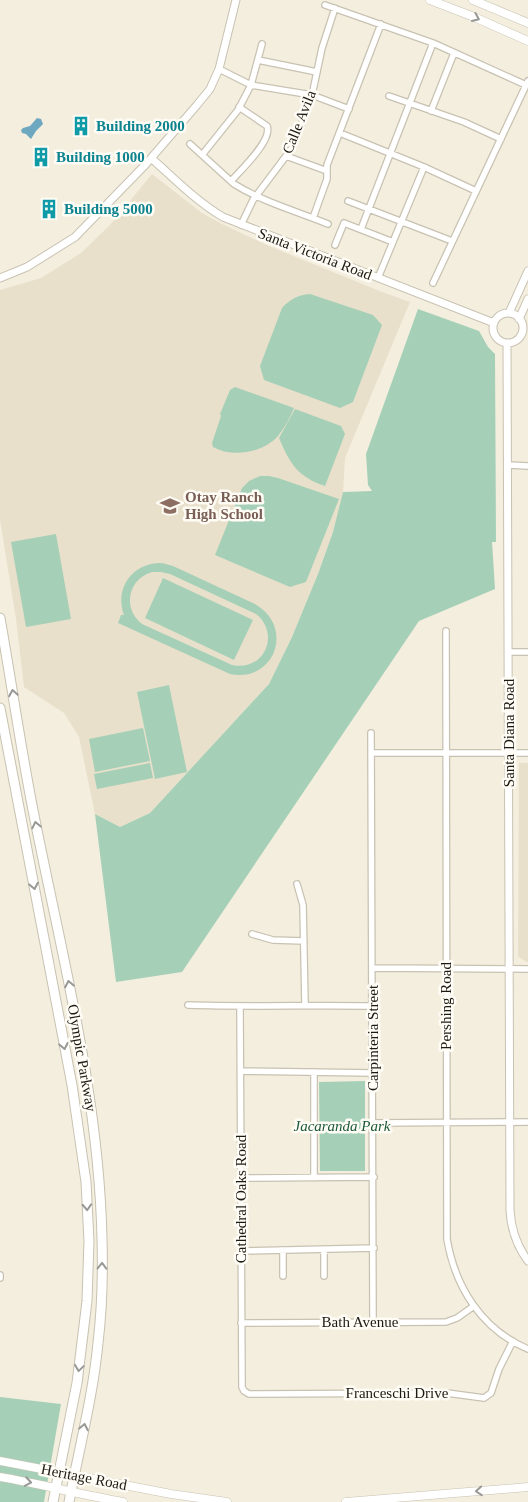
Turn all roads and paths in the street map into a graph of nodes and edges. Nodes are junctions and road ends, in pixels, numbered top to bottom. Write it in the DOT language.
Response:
graph roads {
  1 [pos="236,0"];
  2 [pos="430,0"];
  3 [pos="473,0"];
  4 [pos="325,5"];
  5 [pos="335,8"];
  6 [pos="528,23"];
  7 [pos="381,24"];
  8 [pos="528,41"];
  9 [pos="433,43"];
  10 [pos="262,44"];
  11 [pos="454,53"];
  12 [pos="258,60"];
  13 [pos="219,69"];
  14 [pos="317,72"];
  15 [pos="527,83"];
  16 [pos="251,85"];
  17 [pos="312,95"];
  18 [pos="389,96"];
  19 [pos="410,104"];
  20 [pos="239,107"];
  21 [pos="349,110"];
  22 [pos="431,111"];
  23 [pos="340,133"];
  24 [pos="500,139"];
  25 [pos="190,144"];
  26 [pos="390,154"];
  27 [pos="202,155"];
  28 [pos="286,156"];
  29 [pos="151,158"];
  30 [pos="424,167"];
  31 [pos="327,171"];
  32 [pos="231,181"];
  33 [pos="476,191"];
  34 [pos="256,196"];
  35 [pos="348,201"];
  36 [pos="369,209"];
  37 [pos="314,218"];
  38 [pos="401,222"];
  39 [pos="328,224"];
  40 [pos="242,225"];
  41 [pos="361,229"];
  42 [pos="452,241"];
  43 [pos="393,242"];
  44 [pos="335,246"];
  45 [pos="528,271"];
  46 [pos="0,278"];
  47 [pos="378,278"];
  48 [pos="433,283"];
  49 [pos="528,299"];
  50 [pos="509,313"];
  51 [pos="519,319"];
  52 [pos="494,323"];
  53 [pos="520,335"];
  54 [pos="528,338"];
  55 [pos="507,343"];
  56 [pos="507,465"];
  57 [pos="528,466"];
  58 [pos="0,618"];
  59 [pos="446,630"];
  60 [pos="509,652"];
  61 [pos="528,652"];
  62 [pos="3,654"];
  63 [pos="0,708"];
  64 [pos="371,732"];
  65 [pos="372,753"];
  66 [pos="446,753"];
  67 [pos="509,753"];
  68 [pos="528,753"];
  69 [pos="297,884"];
  70 [pos="252,934"];
  71 [pos="304,941"];
  72 [pos="373,968"];
  73 [pos="446,969"];
  74 [pos="509,969"];
  75 [pos="528,969"];
  76 [pos="188,1005"];
  77 [pos="305,1005"];
  78 [pos="373,1006"];
  79 [pos="240,1007"];
  80 [pos="241,1071"];
  81 [pos="314,1072"];
  82 [pos="373,1073"];
  83 [pos="528,1122"];
  84 [pos="373,1123"];
  85 [pos="509,1123"];
  86 [pos="447,1124"];
  87 [pos="374,1177"];
  88 [pos="241,1178"];
  89 [pos="314,1178"];
  90 [pos="374,1248"];
  91 [pos="324,1249"];
  92 [pos="283,1250"];
  93 [pos="241,1251"];
  94 [pos="528,1261"];
  95 [pos="283,1276"];
  96 [pos="324,1276"];
  97 [pos="474,1306"];
  98 [pos="374,1322"];
  99 [pos="241,1323"];
  100 [pos="513,1341"];
  101 [pos="528,1349"];
  102 [pos="244,1391"];
  103 [pos="0,1461"];
  104 [pos="59,1472"];
  105 [pos="74,1475"];
  106 [pos="0,1477"];
  107 [pos="56,1488"];
  108 [pos="528,1488"];
  109 [pos="70,1497"];
  110 [pos="53,1502"];
  111 [pos="123,1502"];
  112 [pos="227,1502"];
  113 [pos="346,1502"];
  1 -- 13 [label="street"];
  2 -- 8 [label="main road, one-way"];
  3 -- 6 [label="main road"];
  4 -- 5 [label="street"];
  5 -- 7 [label="street"];
  5 -- 14 [label="street, Calle Avila"];
  7 -- 9 [label="street"];
  7 -- 21 [label="street"];
  9 -- 11 [label="street"];
  9 -- 19 [label="street"];
  10 -- 12 [label="street"];
  11 -- 15 [label="street"];
  11 -- 22 [label="street"];
  12 -- 14 [label="street"];
  12 -- 16 [label="street"];
  13 -- 16 [label="street"];
  13 -- 29 [label="street"];
  14 -- 17 [label="street, Calle Avila"];
  15 -- 24 [label="street"];
  16 -- 17 [label="street"];
  16 -- 20 [label="street"];
  17 -- 21 [label="street"];
  17 -- 28 [label="street, Calle Avila"];
  18 -- 19 [label="street"];
  19 -- 22 [label="street"];
  19 -- 26 [label="street"];
  20 -- 27 [label="street"];
  20 -- 32 [label="street"];
  21 -- 23 [label="street"];
  22 -- 24 [label="street"];
  23 -- 26 [label="street"];
  23 -- 31 [label="street"];
  24 -- 33 [label="street"];
  25 -- 27 [label="street"];
  26 -- 30 [label="street"];
  26 -- 36 [label="street"];
  27 -- 32 [label="street"];
  28 -- 31 [label="street"];
  28 -- 34 [label="street, Calle Avila"];
  29 -- 40 [label="street, Santa Victoria Road"];
  29 -- 46 [label="street"];
  30 -- 33 [label="street"];
  30 -- 38 [label="street"];
  31 -- 37 [label="street"];
  32 -- 34 [label="street"];
  33 -- 42 [label="street"];
  34 -- 37 [label="street"];
  34 -- 40 [label="street, Calle Avila"];
  35 -- 36 [label="street"];
  36 -- 38 [label="street"];
  36 -- 41 [label="street"];
  37 -- 39 [label="street"];
  38 -- 42 [label="street"];
  38 -- 43 [label="street"];
  40 -- 47 [label="street, Santa Victoria Road"];
  41 -- 43 [label="street"];
  41 -- 44 [label="street"];
  42 -- 48 [label="street"];
  43 -- 47 [label="street"];
  45 -- 50 [label="street"];
  47 -- 52 [label="street, Santa Victoria Road"];
  49 -- 51 [label="street"];
  50 -- 51 [label="street"];
  50 -- 52 [label="street"];
  51 -- 53 [label="street"];
  52 -- 55 [label="street"];
  53 -- 54 [label="street"];
  53 -- 55 [label="street"];
  55 -- 56 [label="street, Santa Diana Road"];
  56 -- 57 [label="street"];
  56 -- 60 [label="street, Santa Diana Road"];
  58 -- 62 [label="main road, Olympic Parkway"];
  59 -- 66 [label="street, Pershing Road"];
  60 -- 61 [label="street"];
  60 -- 67 [label="street, Santa Diana Road"];
  105 -- 62 [label="main road, Olympic Parkway, one-way"];
  63 -- 104 [label="main road, Olympic Parkway, one-way"];
  64 -- 65 [label="street, Carpinteria Street"];
  65 -- 66 [label="street"];
  65 -- 72 [label="street, Carpinteria Street"];
  66 -- 67 [label="street"];
  66 -- 73 [label="street, Pershing Road"];
  67 -- 68 [label="street"];
  67 -- 74 [label="street, Santa Diana Road"];
  69 -- 71 [label="street"];
  70 -- 71 [label="street"];
  71 -- 77 [label="street"];
  72 -- 73 [label="street"];
  72 -- 78 [label="street, Carpinteria Street"];
  73 -- 74 [label="street"];
  73 -- 86 [label="street, Pershing Road"];
  74 -- 75 [label="street"];
  74 -- 85 [label="street, Santa Diana Road"];
  76 -- 79 [label="street"];
  77 -- 78 [label="street"];
  77 -- 79 [label="street"];
  78 -- 82 [label="street, Carpinteria Street"];
  79 -- 80 [label="street, Cathedral Oaks Road"];
  80 -- 81 [label="street"];
  80 -- 88 [label="street, Cathedral Oaks Road"];
  81 -- 82 [label="street"];
  81 -- 89 [label="street"];
  82 -- 84 [label="street, Carpinteria Street"];
  83 -- 85 [label="street"];
  84 -- 86 [label="street"];
  84 -- 87 [label="street, Carpinteria Street"];
  85 -- 86 [label="street"];
  85 -- 94 [label="street, Santa Diana Road"];
  86 -- 97 [label="street, Pershing Road"];
  87 -- 89 [label="street"];
  87 -- 90 [label="street, Carpinteria Street"];
  88 -- 89 [label="street"];
  88 -- 93 [label="street, Cathedral Oaks Road"];
  90 -- 91 [label="street"];
  90 -- 98 [label="street, Carpinteria Street"];
  91 -- 92 [label="street"];
  91 -- 96 [label="street"];
  92 -- 93 [label="street"];
  92 -- 95 [label="street"];
  93 -- 99 [label="street, Cathedral Oaks Road"];
  97 -- 98 [label="street, Bath Avenue"];
  97 -- 100 [label="street, Pershing Road"];
  98 -- 99 [label="street, Bath Avenue"];
  99 -- 102 [label="street, Cathedral Oaks Road"];
  100 -- 101 [label="street, Pershing Road"];
  100 -- 102 [label="street, Franceschi Drive"];
  103 -- 104 [label="main road, Heritage Road"];
  104 -- 105 [label="main road, Heritage Road"];
  104 -- 107 [label="main road, Olympic Parkway"];
  105 -- 109 [label="main road, Olympic Parkway"];
  105 -- 112 [label="main road, Heritage Road"];
  106 -- 107 [label="main road, Heritage Road, one-way"];
  107 -- 109 [label="main road, Heritage Road"];
  107 -- 110 [label="main road, Olympic Parkway"];
  108 -- 113 [label="main road, one-way"];
  109 -- 111 [label="main road, Heritage Road"];
}
